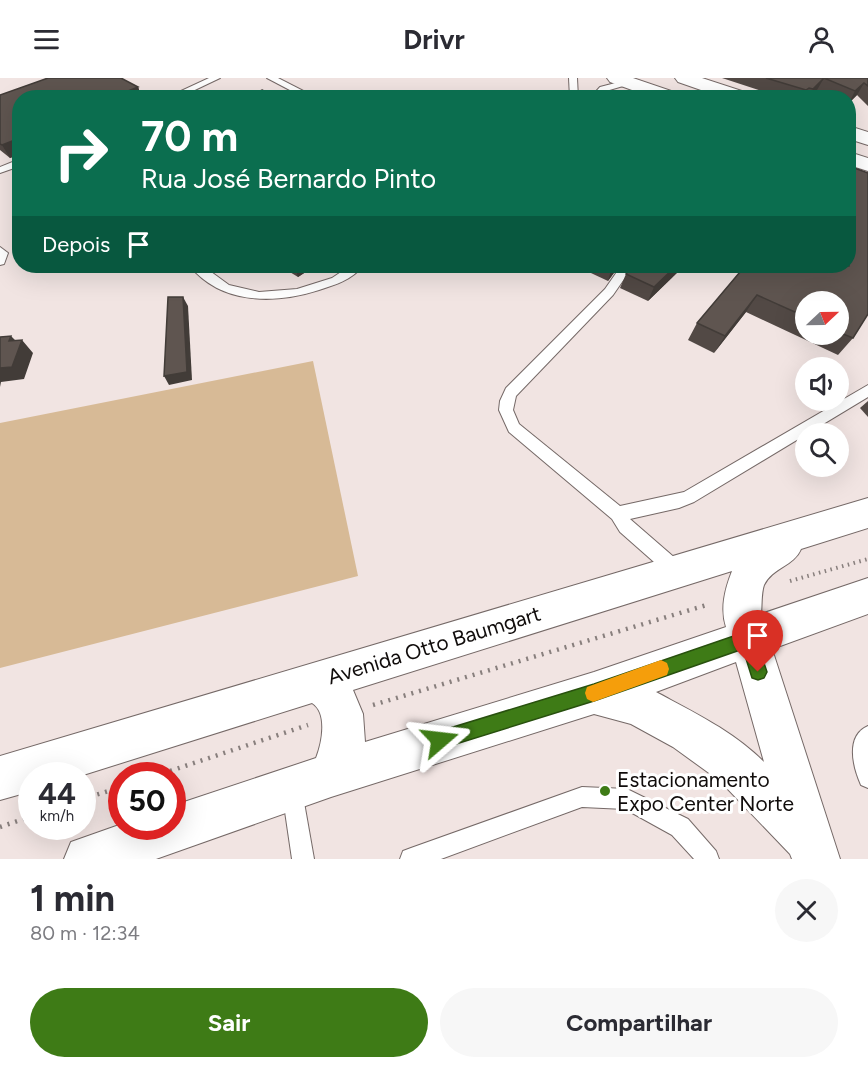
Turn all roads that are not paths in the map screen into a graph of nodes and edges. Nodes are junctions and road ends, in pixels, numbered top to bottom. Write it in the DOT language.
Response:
graph roads {
  1 [pos="216,78"];
  2 [pos="271,78"];
  3 [pos="684,78"];
  4 [pos="622,80"];
  5 [pos="188,90"];
  6 [pos="296,90"];
  7 [pos="602,90"];
  8 [pos="650,90"];
  9 [pos="720,90"];
  10 [pos="0,251"];
  11 [pos="0,261"];
  12 [pos="205,273"];
  13 [pos="347,273"];
  14 [pos="622,273"];
  15 [pos="868,390"];
  16 [pos="868,513"];
  17 [pos="618,514"];
  18 [pos="805,533"];
  19 [pos="677,571"];
  20 [pos="868,596"];
  21 [pos="748,639"];
  22 [pos="315,681"];
  23 [pos="594,693"];
  24 [pos="868,736"];
  25 [pos="331,775"];
  26 [pos="0,778"];
  27 [pos="868,778"];
  28 [pos="291,789"];
  29 [pos="813,850"];
  30 [pos="88,859"];
  31 [pos="303,859"];
  32 [pos="411,859"];
  33 [pos="708,859"];
  1 -- 5 [label="lane"];
  2 -- 6 [label="lane"];
  3 -- 9 [label="main road"];
  4 -- 7 [label="lane"];
  4 -- 8 [label="main road"];
  10 -- 11 [label="lane"];
  12 -- 13 [label="lane"];
  14 -- 17 [label="lane"];
  15 -- 17 [label="lane"];
  16 -- 18 [label="main road, Avenida Otto Baumgart"];
  17 -- 19 [label="lane"];
  18 -- 19 [label="main road, Avenida Otto Baumgart"];
  18 -- 21 [label="main road"];
  19 -- 22 [label="main road, Avenida Otto Baumgart"];
  20 -- 21 [label="main road"];
  21 -- 23 [label="main road"];
  21 -- 29 [label="main road"];
  22 -- 25 [label="main road"];
  22 -- 26 [label="main road, Avenida Otto Baumgart"];
  23 -- 25 [label="main road"];
  23 -- 29 [label="main road"];
  24 -- 27 [label="lane"];
  25 -- 28 [label="main road"];
  28 -- 30 [label="main road"];
  28 -- 31 [label="lane"];
  32 -- 33 [label="lane"];
}
